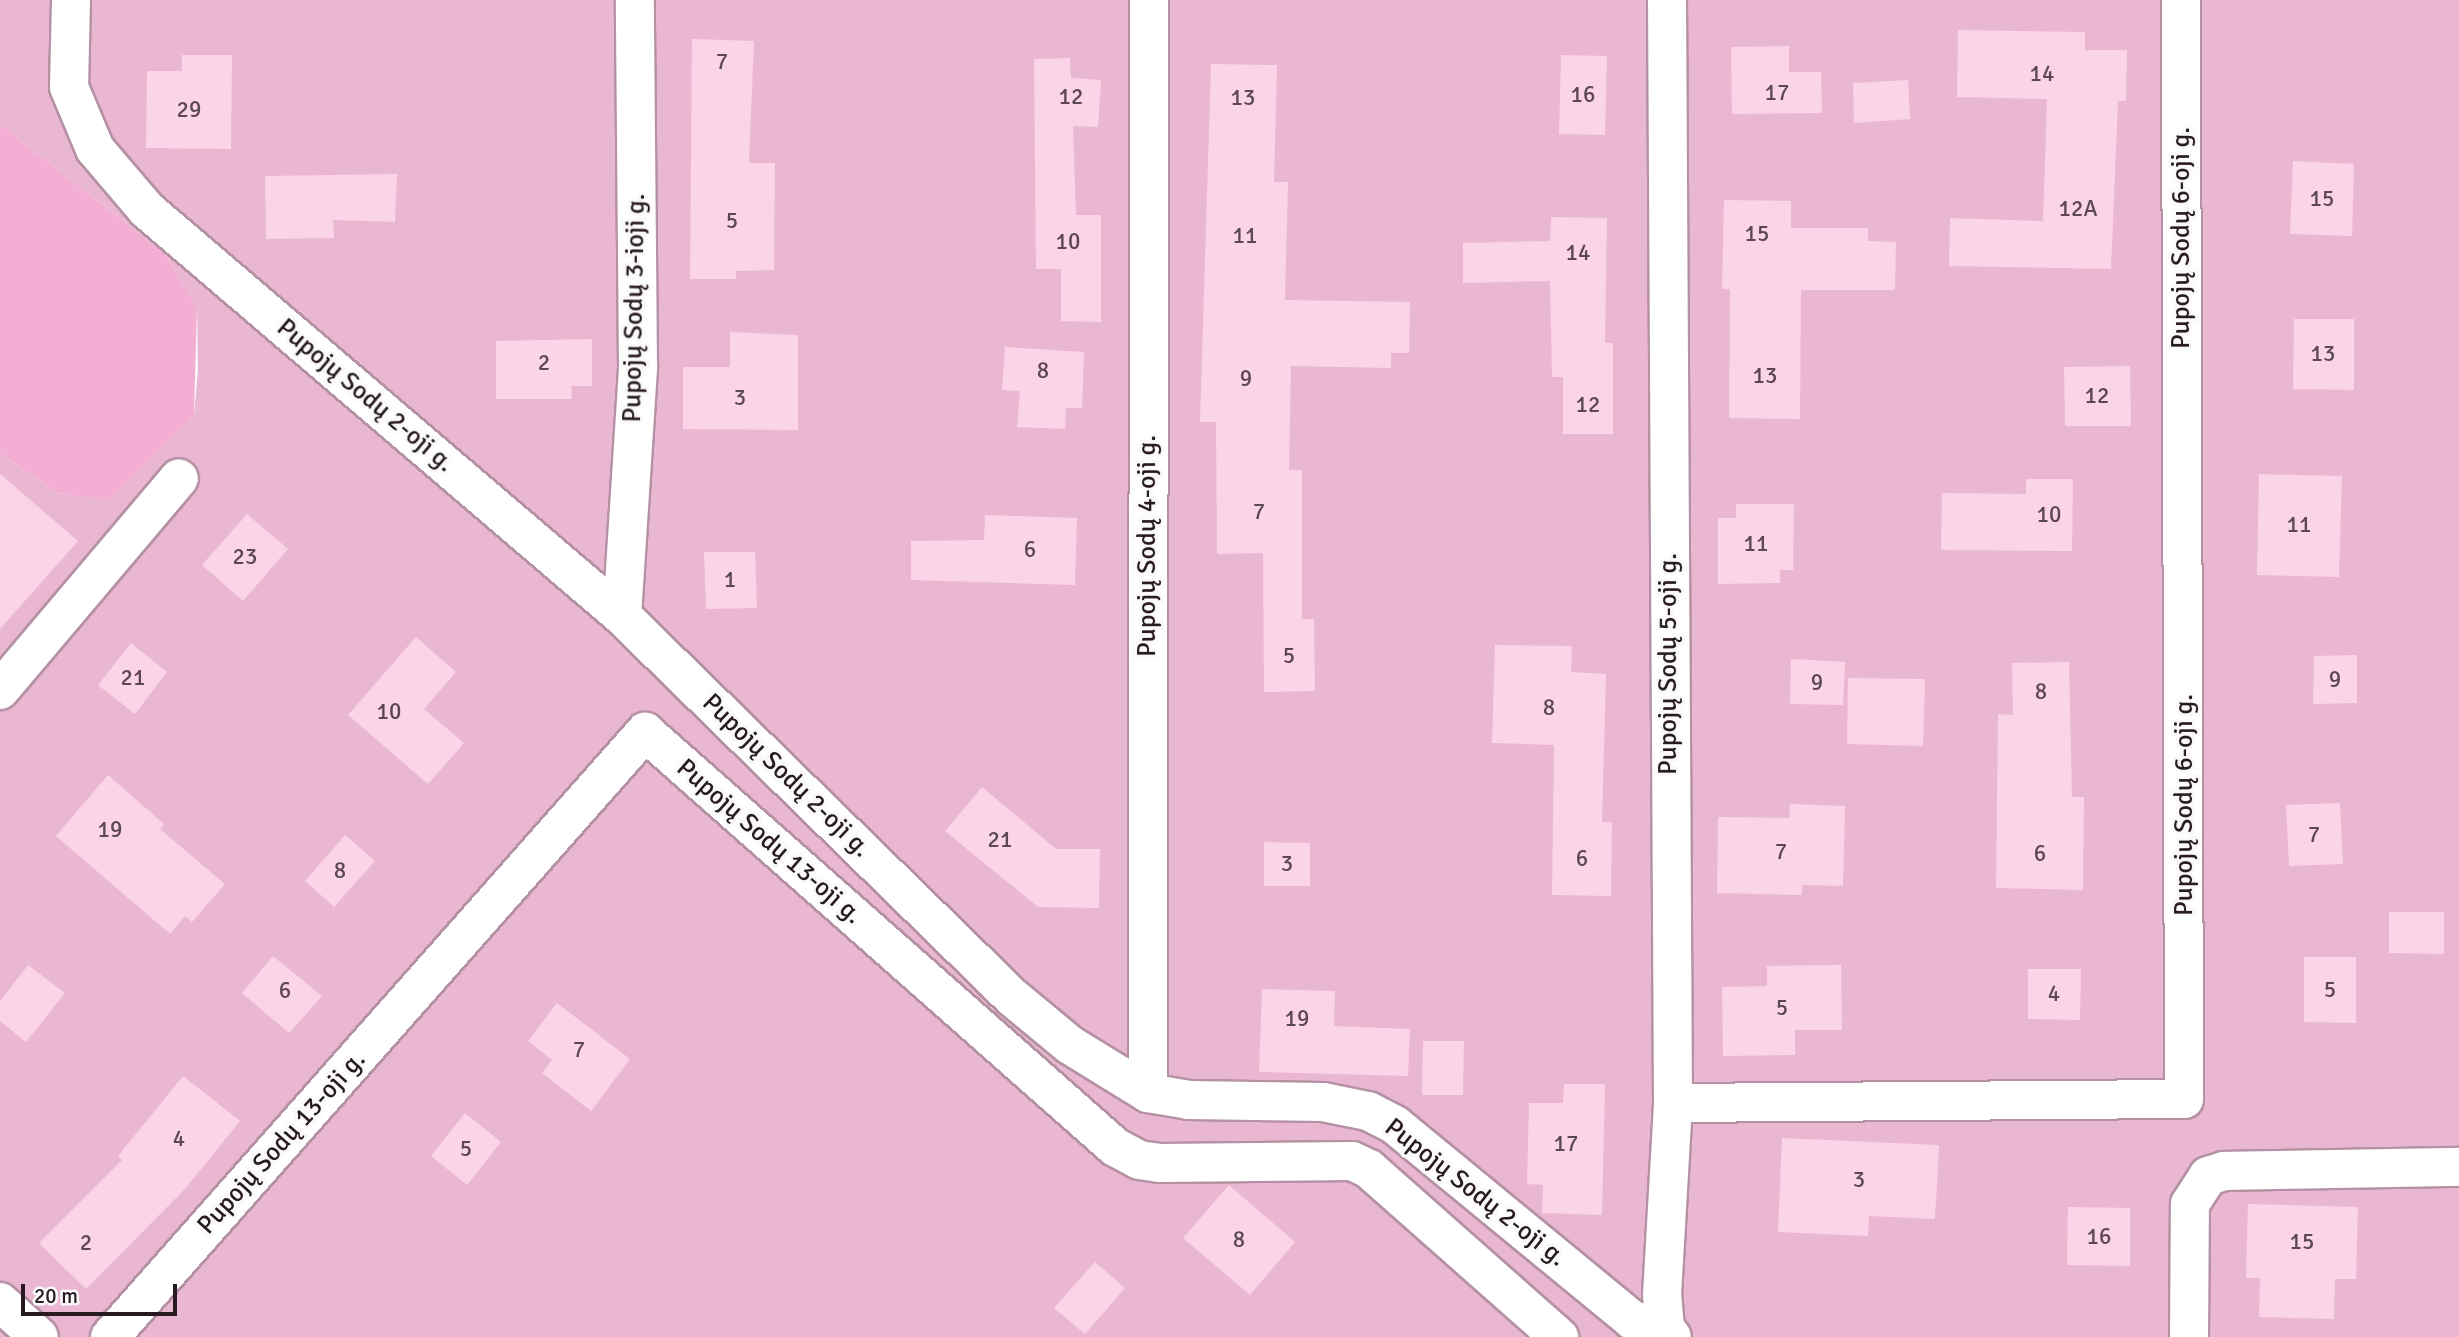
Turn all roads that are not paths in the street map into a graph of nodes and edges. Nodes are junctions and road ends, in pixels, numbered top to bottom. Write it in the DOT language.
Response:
graph roads {
  1 [pos="71,0"];
  2 [pos="635,0"];
  3 [pos="1149,0"];
  4 [pos="1667,0"];
  5 [pos="2181,0"];
  6 [pos="179,478"];
  7 [pos="622,616"];
  8 [pos="0,690"];
  9 [pos="1148,1093"];
  10 [pos="1673,1102"];
  11 [pos="2459,1167"];
  12 [pos="0,1303"];
  13 [pos="1664,1334"];
  14 [pos="39,1337"];
  15 [pos="110,1337"];
  16 [pos="1559,1337"];
  17 [pos="2189,1337"];
  1 -- 7 [label="street, Pupojų Sodų 2-oji g."];
  2 -- 7 [label="street, Pupojų Sodų 3-ioji g."];
  3 -- 9 [label="street, Pupojų Sodų 4-oji g."];
  4 -- 10 [label="street, Pupojų Sodų 5-oji g."];
  5 -- 10 [label="street, Pupojų Sodų 6-oji g."];
  6 -- 8 [label="street"];
  7 -- 9 [label="street, Pupojų Sodų 2-oji g."];
  9 -- 13 [label="street, Pupojų Sodų 2-oji g."];
  10 -- 13 [label="street, Pupojų Sodų 5-oji g."];
  11 -- 17 [label="street"];
  12 -- 14 [label="street"];
  15 -- 16 [label="street, Pupojų Sodų 13-oji g."];
}
